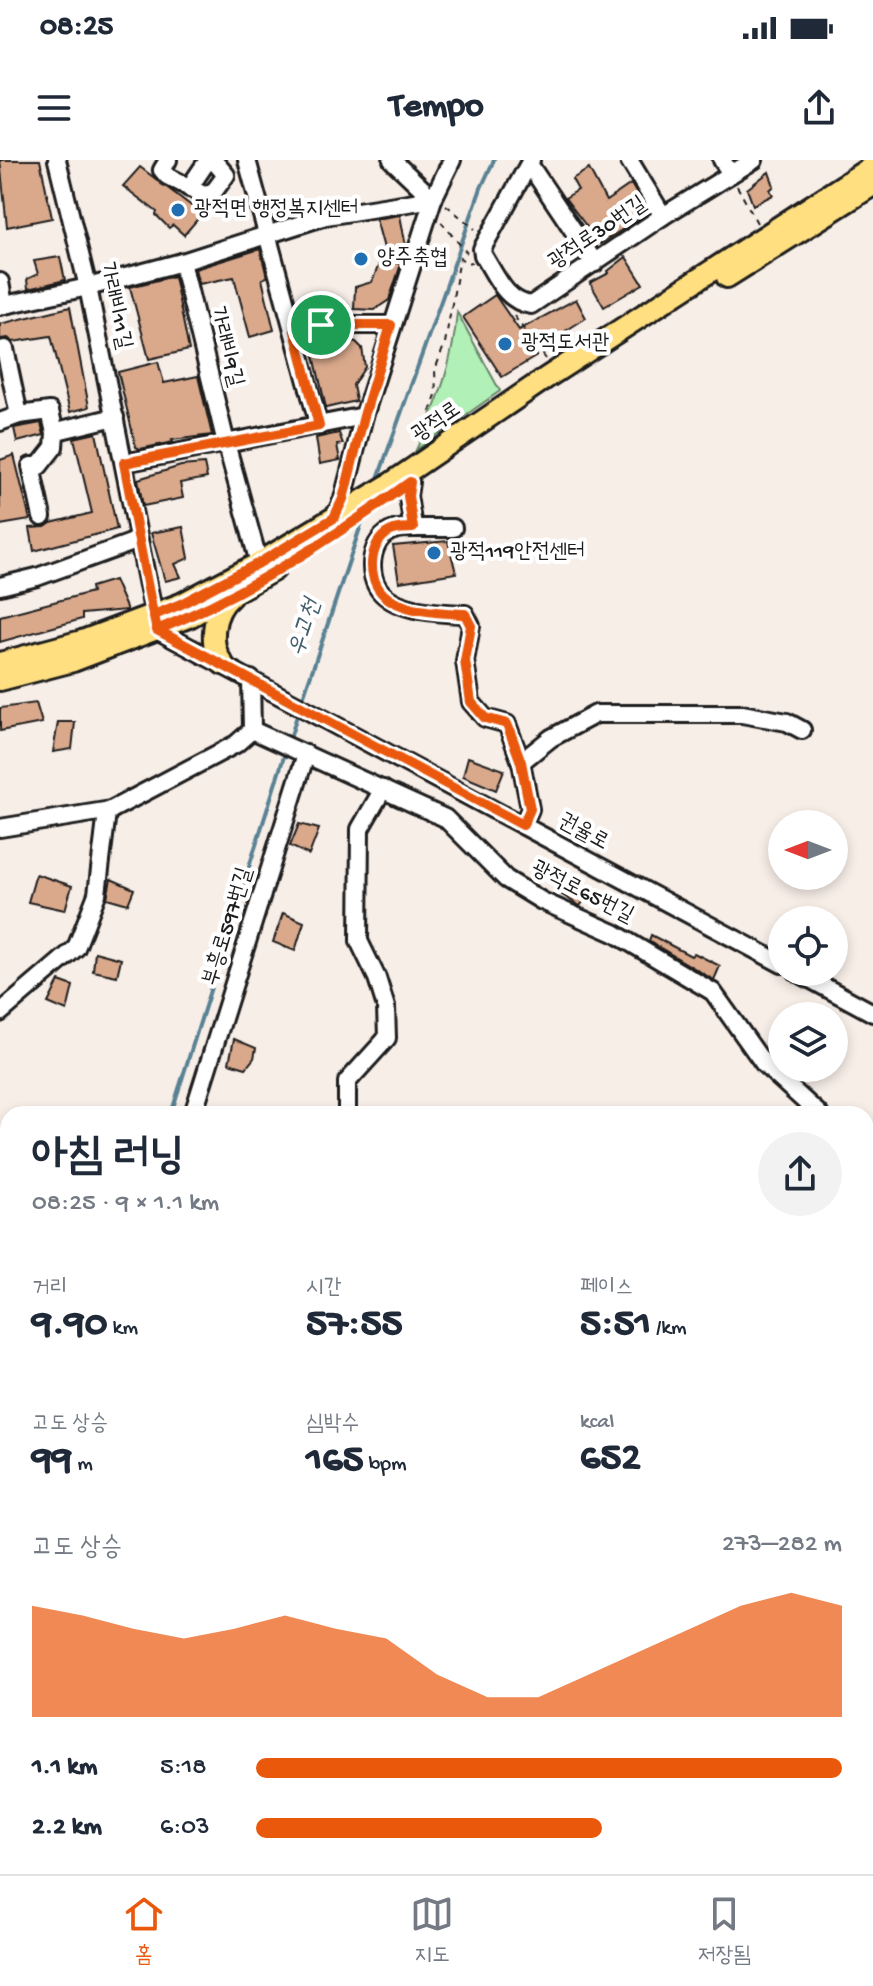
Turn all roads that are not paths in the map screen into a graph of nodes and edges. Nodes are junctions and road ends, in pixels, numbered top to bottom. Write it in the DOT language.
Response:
graph roads {
  1 [pos="57,160"];
  2 [pos="168,160"];
  3 [pos="210,160"];
  4 [pos="247,160"];
  5 [pos="392,160"];
  6 [pos="452,160"];
  7 [pos="629,160"];
  8 [pos="754,160"];
  9 [pos="530,162"];
  10 [pos="873,166"];
  11 [pos="729,172"];
  12 [pos="873,185"];
  13 [pos="437,201"];
  14 [pos="663,216"];
  15 [pos="268,236"];
  16 [pos="182,262"];
  17 [pos="595,263"];
  18 [pos="0,282"];
  19 [pos="88,287"];
  20 [pos="2,305"];
  21 [pos="391,325"];
  22 [pos="295,331"];
  23 [pos="0,350"];
  24 [pos="19,415"];
  25 [pos="364,416"];
  26 [pos="115,417"];
  27 [pos="0,422"];
  28 [pos="319,426"];
  29 [pos="55,433"];
  30 [pos="226,443"];
  31 [pos="124,463"];
  32 [pos="398,486"];
  33 [pos="42,517"];
  34 [pos="340,519"];
  35 [pos="413,528"];
  36 [pos="453,528"];
  37 [pos="139,540"];
  38 [pos="259,563"];
  39 [pos="0,586"];
  40 [pos="240,590"];
  41 [pos="155,622"];
  42 [pos="0,663"];
  43 [pos="223,664"];
  44 [pos="251,679"];
  45 [pos="0,680"];
  46 [pos="252,730"];
  47 [pos="802,730"];
  48 [pos="302,751"];
  49 [pos="521,762"];
  50 [pos="383,789"];
  51 [pos="111,810"];
  52 [pos="523,825"];
  53 [pos="0,828"];
  54 [pos="768,956"];
  55 [pos="823,986"];
  56 [pos="0,1013"];
  57 [pos="873,1013"];
  58 [pos="195,1106"];
  59 [pos="347,1106"];
  60 [pos="810,1106"];
  1 -- 19 [label="street, 가래비11길"];
  2 -- 3 [label="street"];
  4 -- 15 [label="street"];
  5 -- 13 [label="street"];
  6 -- 13 [label="street"];
  7 -- 14 [label="street"];
  8 -- 11 [label="street, 광적로30번길"];
  9 -- 17 [label="street"];
  9 -- 17 [label="street, 광적로30번길"];
  10 -- 32 [label="main road, 광적로"];
  11 -- 14 [label="street, 광적로30번길"];
  12 -- 32 [label="main road, 광적로"];
  13 -- 15 [label="street"];
  13 -- 21 [label="street"];
  14 -- 17 [label="street, 광적로30번길"];
  15 -- 16 [label="street"];
  15 -- 22 [label="street"];
  16 -- 19 [label="street"];
  16 -- 30 [label="street, 가래비9길"];
  18 -- 20 [label="street"];
  19 -- 20 [label="street"];
  19 -- 26 [label="street, 가래비11길"];
  21 -- 22 [label="street"];
  21 -- 25 [label="street"];
  22 -- 28 [label="street"];
  23 -- 24 [label="street"];
  24 -- 27 [label="street"];
  24 -- 29 [label="street"];
  25 -- 28 [label="street"];
  25 -- 34 [label="street"];
  26 -- 29 [label="street"];
  26 -- 31 [label="street, 가래비11길"];
  28 -- 30 [label="street"];
  29 -- 33 [label="street"];
  30 -- 31 [label="street"];
  30 -- 38 [label="street, 가래비9길"];
  31 -- 37 [label="street, 가래비11길"];
  32 -- 34 [label="main road"];
  32 -- 35 [label="street"];
  34 -- 38 [label="main road"];
  34 -- 40 [label="main road"];
  35 -- 36 [label="street"];
  35 -- 49 [label="street"];
  37 -- 39 [label="street"];
  37 -- 41 [label="street, 가래비11길"];
  38 -- 41 [label="main road"];
  40 -- 41 [label="main road"];
  40 -- 43 [label="main road"];
  41 -- 42 [label="main road"];
  41 -- 43 [label="street"];
  41 -- 45 [label="main road"];
  43 -- 44 [label="street"];
  44 -- 46 [label="street"];
  44 -- 52 [label="street, 권율로"];
  46 -- 48 [label="street, 광적로65번길"];
  46 -- 51 [label="street"];
  47 -- 49 [label="street"];
  48 -- 50 [label="street, 광적로65번길"];
  48 -- 58 [label="street, 부흥로597번길"];
  49 -- 52 [label="street"];
  50 -- 59 [label="street"];
  50 -- 60 [label="street, 광적로65번길"];
  51 -- 53 [label="street"];
  51 -- 56 [label="street"];
  52 -- 54 [label="street, 권율로"];
  55 -- 57 [label="street"];
}
